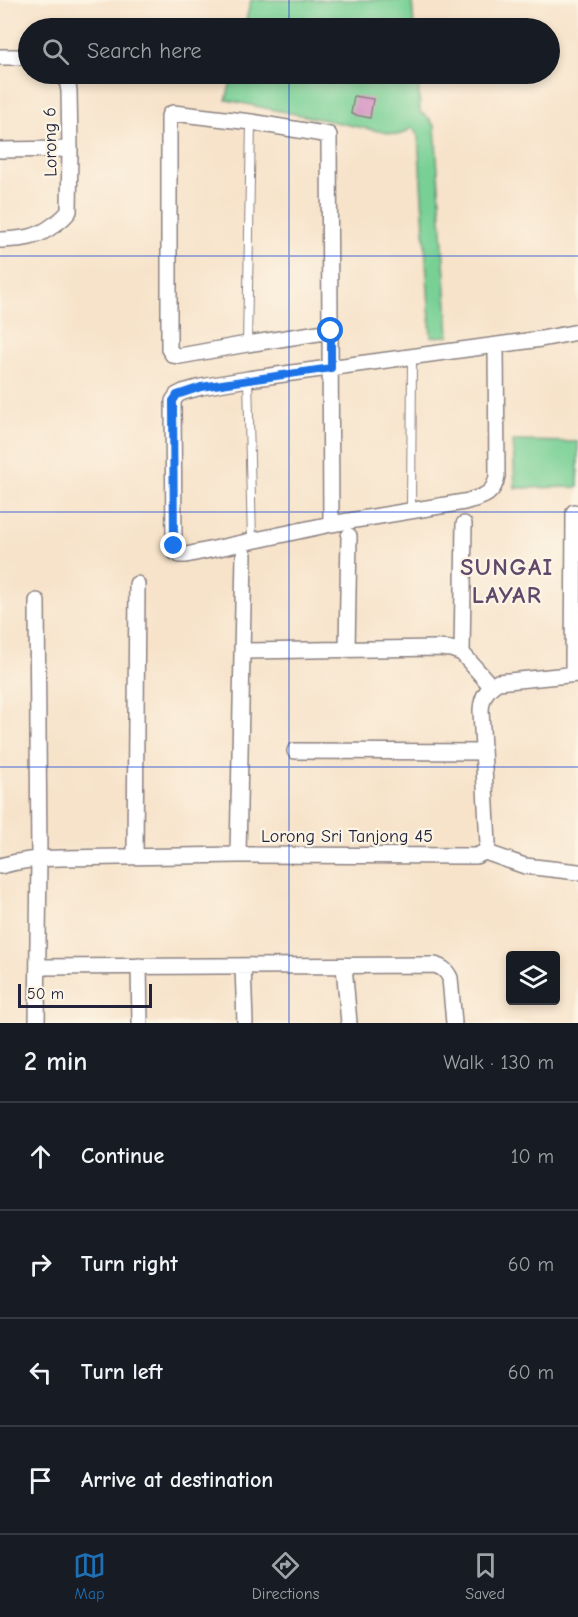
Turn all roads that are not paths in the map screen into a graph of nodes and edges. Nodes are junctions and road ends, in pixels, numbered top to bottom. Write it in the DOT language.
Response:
graph roads {
  1 [pos="0,57"];
  2 [pos="18,57"];
  3 [pos="68,84"];
  4 [pos="250,122"];
  5 [pos="70,149"];
  6 [pos="0,150"];
  7 [pos="0,240"];
  8 [pos="331,331"];
  9 [pos="578,332"];
  10 [pos="247,344"];
  11 [pos="496,346"];
  12 [pos="412,357"];
  13 [pos="331,368"];
  14 [pos="248,379"];
  15 [pos="411,511"];
  16 [pos="574,512"];
  17 [pos="331,524"];
  18 [pos="464,524"];
  19 [pos="349,536"];
  20 [pos="252,541"];
  21 [pos="244,555"];
  22 [pos="137,584"];
  23 [pos="37,601"];
  24 [pos="347,649"];
  25 [pos="243,651"];
  26 [pos="462,653"];
  27 [pos="576,674"];
  28 [pos="491,686"];
  29 [pos="295,751"];
  30 [pos="483,752"];
  31 [pos="485,852"];
  32 [pos="238,855"];
  33 [pos="135,856"];
  34 [pos="39,858"];
  35 [pos="0,866"];
  36 [pos="578,872"];
  37 [pos="139,966"];
  38 [pos="243,966"];
  39 [pos="344,966"];
  40 [pos="38,967"];
  41 [pos="37,1023"];
  42 [pos="140,1023"];
  43 [pos="245,1023"];
  44 [pos="349,1023"];
  45 [pos="454,1023"];
  1 -- 2 [label="street"];
  3 -- 5 [label="street, Lorong 6"];
  4 -- 8 [label="street"];
  4 -- 10 [label="lane"];
  4 -- 10 [label="street"];
  5 -- 6 [label="street"];
  5 -- 7 [label="street, Lorong 6"];
  8 -- 10 [label="street"];
  8 -- 13 [label="street"];
  9 -- 11 [label="street"];
  11 -- 12 [label="street"];
  11 -- 15 [label="street"];
  12 -- 13 [label="street"];
  12 -- 15 [label="lane"];
  13 -- 14 [label="street"];
  13 -- 17 [label="street"];
  14 -- 20 [label="lane"];
  14 -- 20 [label="street"];
  15 -- 17 [label="street"];
  16 -- 27 [label="street"];
  17 -- 20 [label="street"];
  18 -- 26 [label="street"];
  19 -- 24 [label="street"];
  21 -- 25 [label="street"];
  22 -- 33 [label="street"];
  23 -- 34 [label="street"];
  24 -- 25 [label="street"];
  24 -- 26 [label="street"];
  25 -- 32 [label="street"];
  26 -- 28 [label="street"];
  27 -- 28 [label="street"];
  28 -- 30 [label="street"];
  29 -- 30 [label="street"];
  30 -- 31 [label="street"];
  31 -- 32 [label="street, Lorong Sri Tanjong 45"];
  31 -- 36 [label="street"];
  32 -- 33 [label="street, Lorong Sri Tanjong 45"];
  33 -- 34 [label="street, Lorong Sri Tanjong 45"];
  34 -- 35 [label="street, Lorong Sri Tanjong 45"];
  34 -- 40 [label="street"];
  37 -- 38 [label="street"];
  37 -- 40 [label="street"];
  37 -- 42 [label="street"];
  38 -- 39 [label="street"];
  38 -- 43 [label="street"];
  39 -- 44 [label="street"];
  39 -- 45 [label="street"];
  40 -- 41 [label="street"];
}
